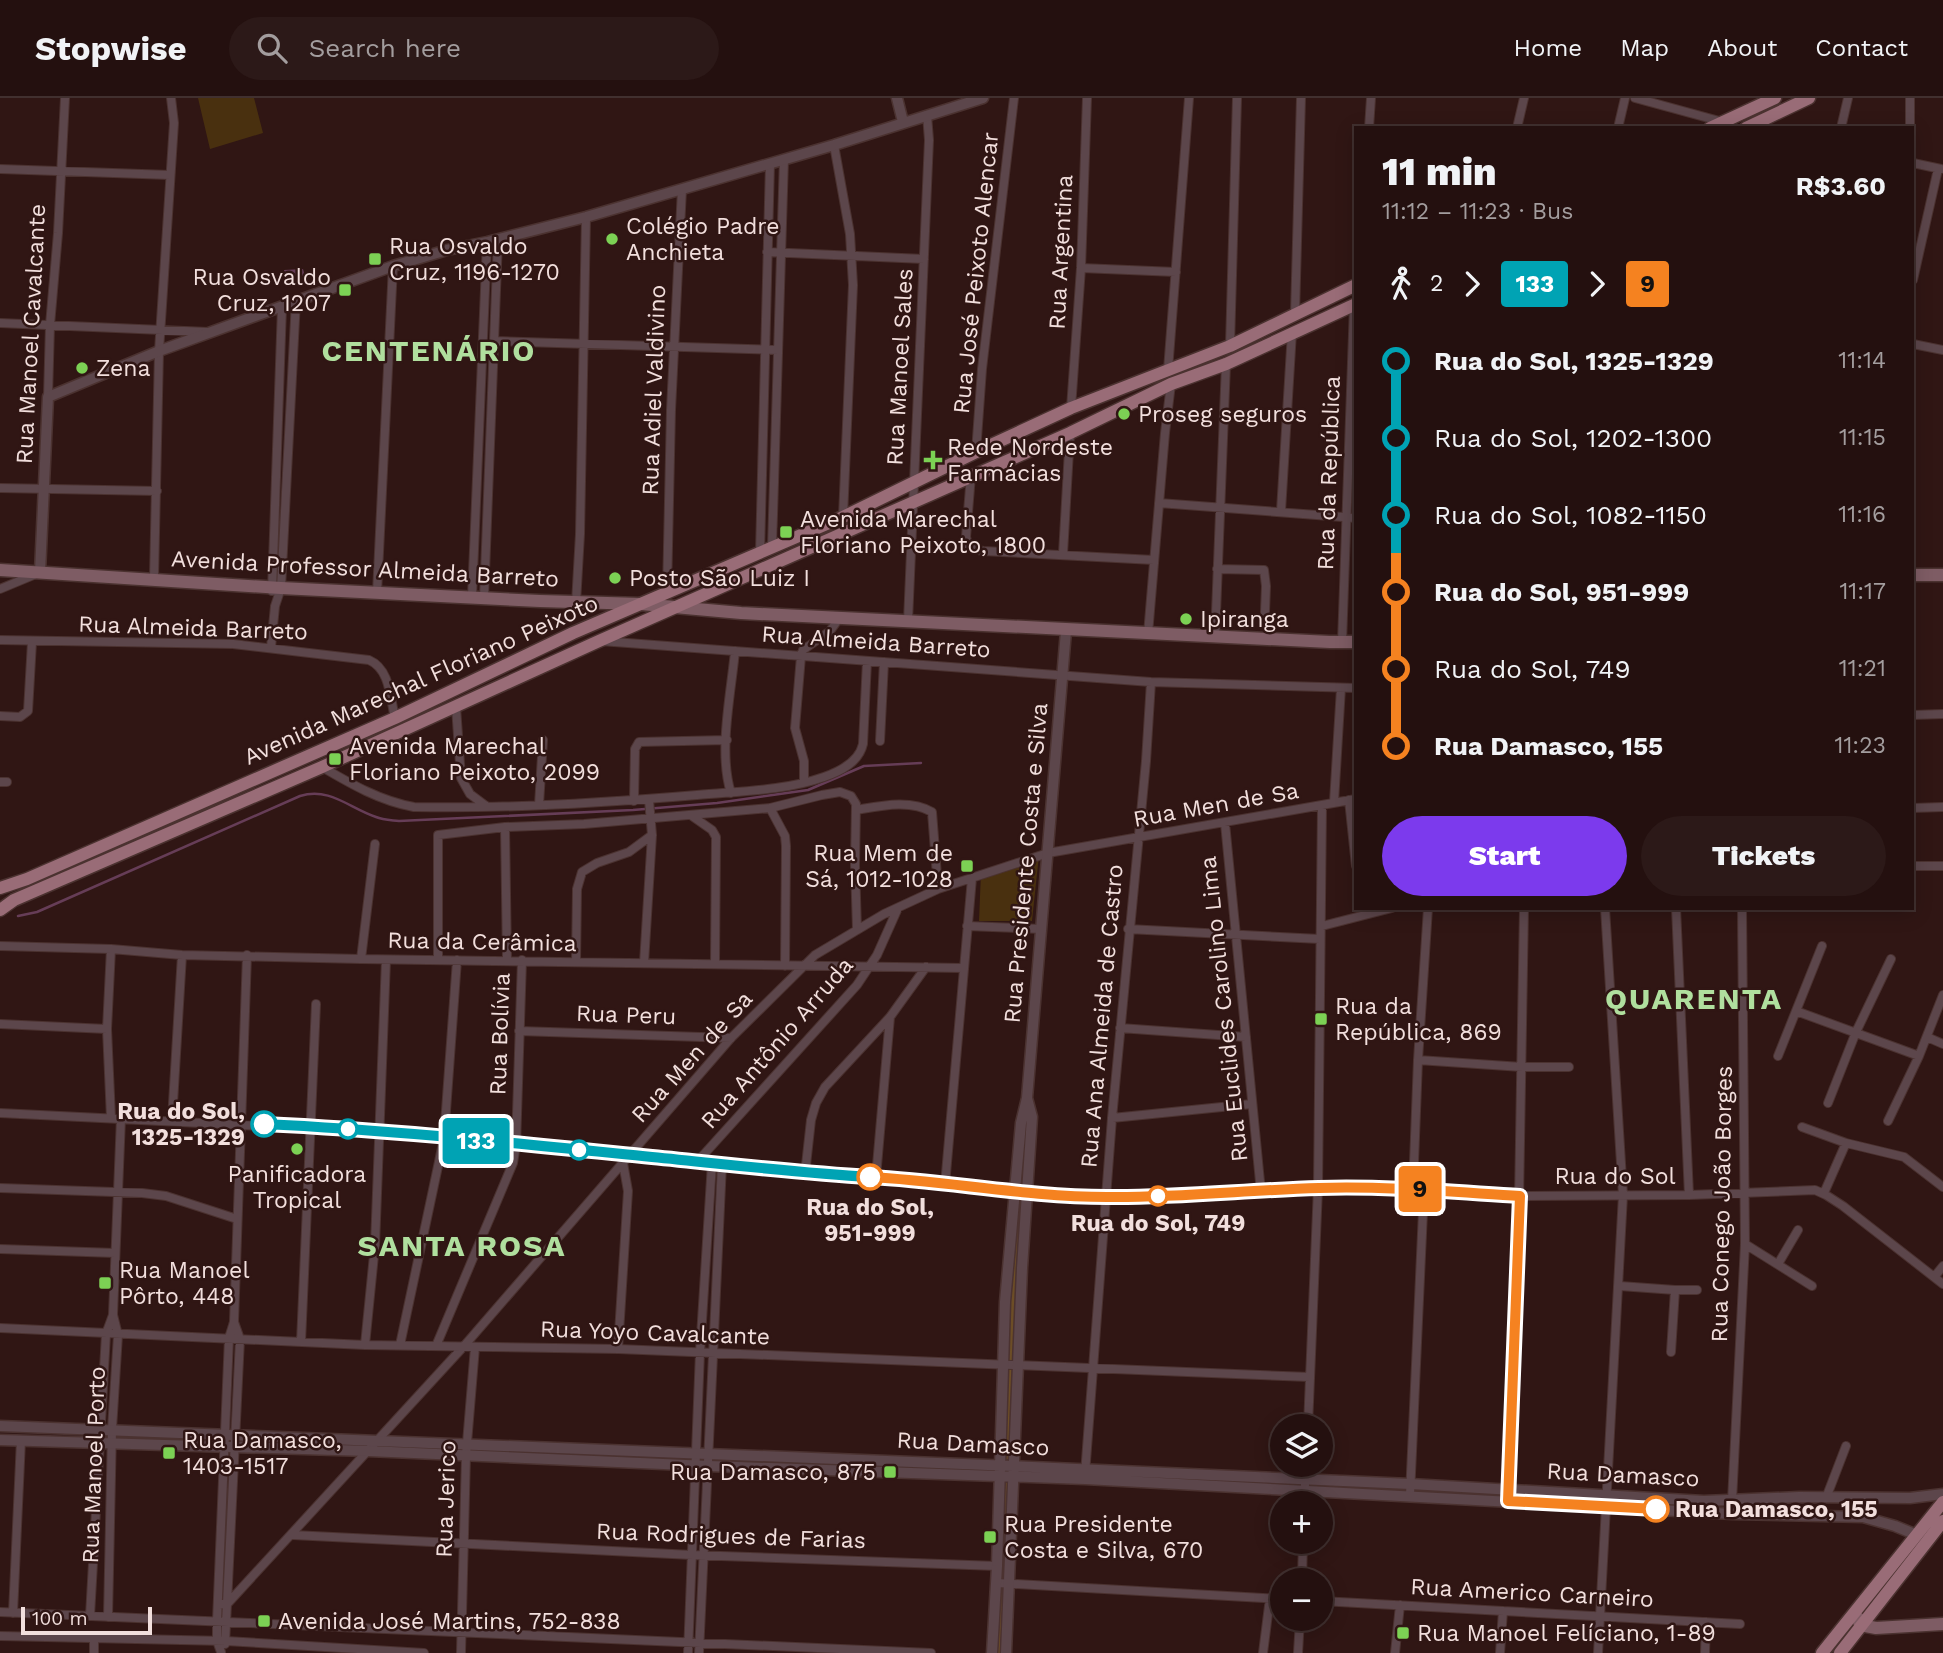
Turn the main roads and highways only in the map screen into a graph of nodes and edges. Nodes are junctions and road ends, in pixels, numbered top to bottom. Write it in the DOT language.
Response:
graph roads {
  1 [pos="1775,98"];
  2 [pos="1809,98"];
  3 [pos="1714,126"];
  4 [pos="1750,126"];
  5 [pos="1354,286"];
  6 [pos="1354,305"];
  7 [pos="1170,377"];
  8 [pos="0,570"];
  9 [pos="1914,575"];
  10 [pos="1943,575"];
  11 [pos="641,604"];
  12 [pos="678,608"];
  13 [pos="1354,642"];
  14 [pos="0,888"];
  15 [pos="0,910"];
  16 [pos="1943,1502"];
  17 [pos="1943,1521"];
  18 [pos="1858,1609"];
  19 [pos="1943,1624"];
  20 [pos="1860,1625"];
  21 [pos="1822,1653"];
  22 [pos="1840,1653"];
  1 -- 3 [label="main road"];
  2 -- 4 [label="main road"];
  5 -- 7 [label="main road, Avenida Marechal Floriano Peixoto"];
  6 -- 7 [label="main road, Avenida Marechal Floriano Peixoto"];
  7 -- 11 [label="main road, Avenida Marechal Floriano Peixoto"];
  7 -- 12 [label="main road, Avenida Marechal Floriano Peixoto"];
  8 -- 11 [label="main road, Avenida Professor Almeida Barreto"];
  9 -- 10 [label="main road"];
  11 -- 12 [label="main road, Avenida Professor Almeida Barreto"];
  11 -- 14 [label="main road, Avenida Marechal Floriano Peixoto"];
  12 -- 13 [label="main road, Avenida Professor Almeida Barreto"];
  12 -- 15 [label="main road, Avenida Marechal Floriano Peixoto"];
  16 -- 18 [label="main road"];
  17 -- 20 [label="main road"];
  18 -- 20 [label="main road"];
  18 -- 21 [label="main road"];
  19 -- 20 [label="main road"];
  20 -- 22 [label="main road"];
}
